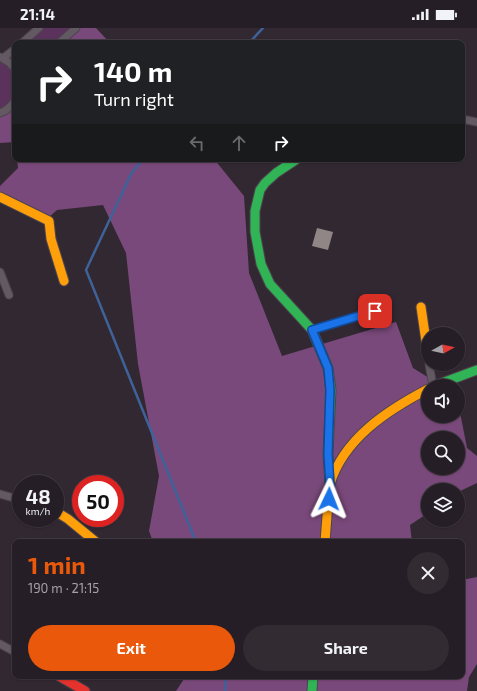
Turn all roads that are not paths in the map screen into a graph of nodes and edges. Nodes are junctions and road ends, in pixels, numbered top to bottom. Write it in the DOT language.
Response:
graph roads {
  1 [pos="39,28"];
  2 [pos="76,28"];
  3 [pos="25,40"];
  4 [pos="62,40"];
  5 [pos="12,51"];
  6 [pos="2,58"];
  7 [pos="12,65"];
  8 [pos="12,106"];
  9 [pos="0,113"];
  10 [pos="465,120"];
  11 [pos="477,122"];
  12 [pos="292,162"];
  13 [pos="0,197"];
  14 [pos="0,272"];
  15 [pos="64,281"];
  16 [pos="9,295"];
  17 [pos="421,307"];
  18 [pos="375,311"];
  19 [pos="424,327"];
  20 [pos="312,330"];
  21 [pos="477,370"];
  22 [pos="452,379"];
  23 [pos="421,393"];
  24 [pos="330,485"];
  25 [pos="0,494"];
  26 [pos="12,497"];
  27 [pos="64,517"];
  28 [pos="92,539"];
  29 [pos="325,539"];
  30 [pos="0,644"];
  31 [pos="12,650"];
  32 [pos="64,679"];
  33 [pos="313,679"];
  34 [pos="85,691"];
  35 [pos="312,691"];
  1 -- 3 [label="street"];
  2 -- 4 [label="street"];
  5 -- 6 [label="street"];
  6 -- 7 [label="street"];
  8 -- 9 [label="street"];
  10 -- 11 [label="street"];
  12 -- 20 [label="street"];
  13 -- 15 [label="street"];
  14 -- 16 [label="street"];
  17 -- 19 [label="street"];
  18 -- 20 [label="street"];
  20 -- 24 [label="street"];
  21 -- 22 [label="street"];
  23 -- 24 [label="street"];
  24 -- 29 [label="street"];
  25 -- 26 [label="street"];
  27 -- 28 [label="street"];
  30 -- 31 [label="street"];
  32 -- 34 [label="street"];
  33 -- 35 [label="street"];
}
